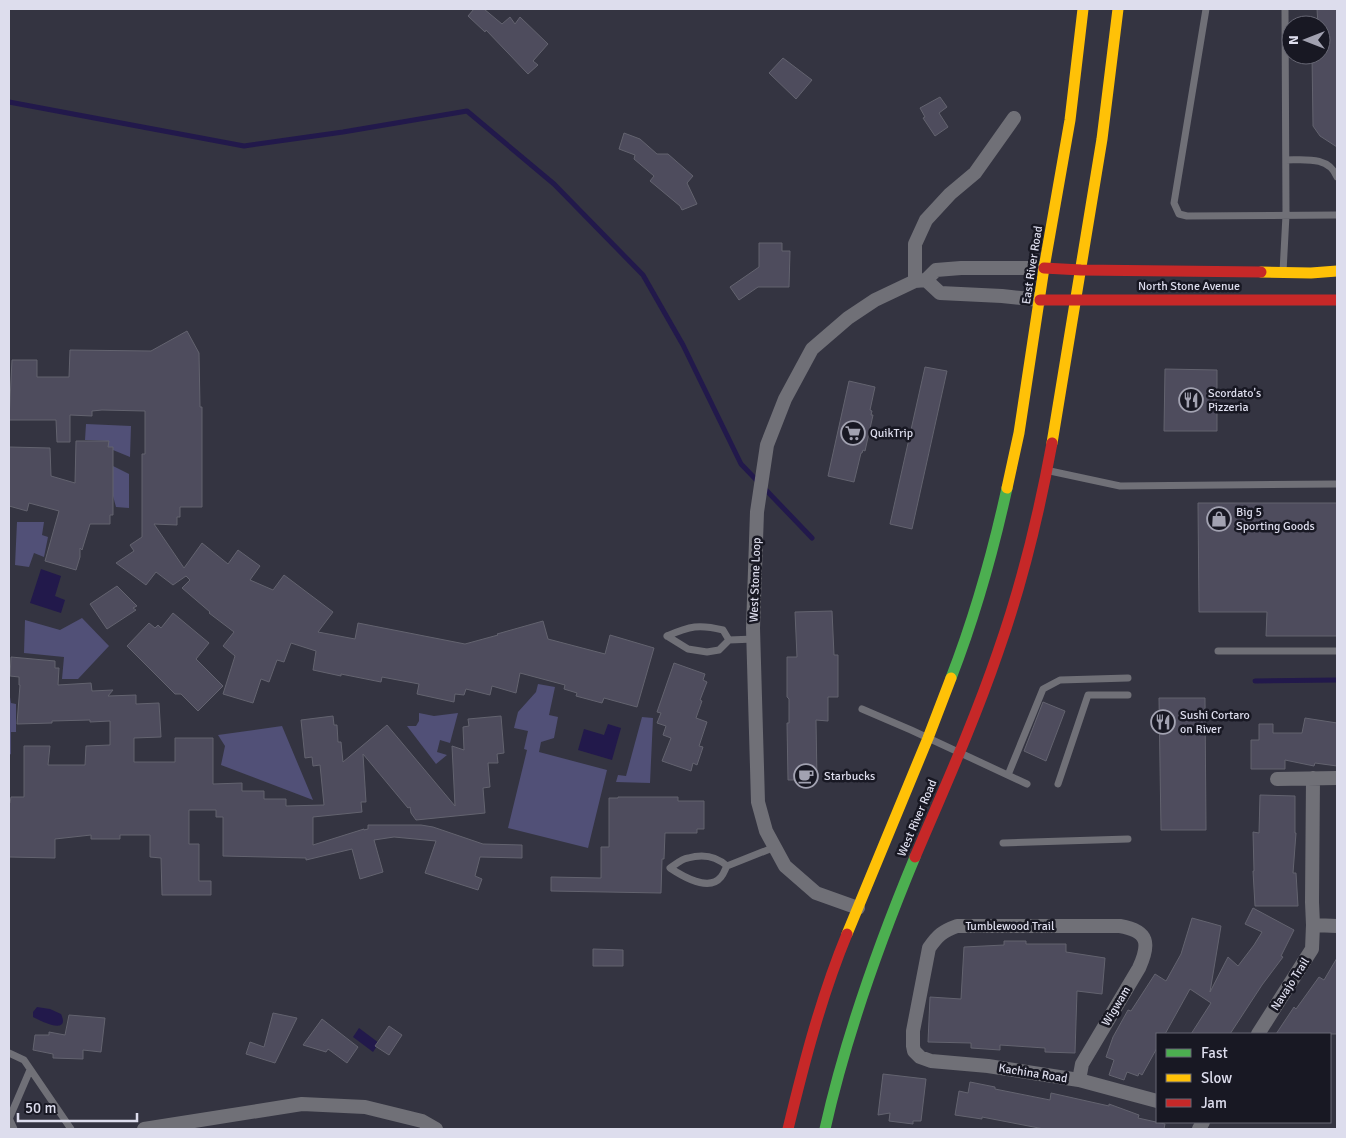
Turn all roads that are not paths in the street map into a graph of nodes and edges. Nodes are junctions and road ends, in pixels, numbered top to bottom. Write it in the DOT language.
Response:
graph roads {
  1 [pos="1083,9"];
  2 [pos="1118,9"];
  3 [pos="1206,9"];
  4 [pos="1285,9"];
  5 [pos="1014,118"];
  6 [pos="1286,160"];
  7 [pos="1337,177"];
  8 [pos="1286,215"];
  9 [pos="1337,215"];
  10 [pos="1044,268"];
  11 [pos="1081,270"];
  12 [pos="1337,271"];
  13 [pos="1283,272"];
  14 [pos="920,280"];
  15 [pos="1077,299"];
  16 [pos="1040,300"];
  17 [pos="1337,300"];
  18 [pos="1048,471"];
  19 [pos="1337,484"];
  20 [pos="999,525"];
  21 [pos="754,639"];
  22 [pos="729,640"];
  23 [pos="1218,651"];
  24 [pos="1337,651"];
  25 [pos="1128,678"];
  26 [pos="1128,696"];
  27 [pos="862,710"];
  28 [pos="928,738"];
  29 [pos="959,752"];
  30 [pos="1008,776"];
  31 [pos="1313,778"];
  32 [pos="1337,778"];
  33 [pos="1276,779"];
  34 [pos="1026,784"];
  35 [pos="1058,784"];
  36 [pos="1128,838"];
  37 [pos="1003,843"];
  38 [pos="775,847"];
  39 [pos="727,866"];
  40 [pos="858,908"];
  41 [pos="1313,925"];
  42 [pos="1337,926"];
  43 [pos="1139,933"];
  44 [pos="1259,1033"];
  45 [pos="913,1046"];
  46 [pos="9,1053"];
  47 [pos="30,1070"];
  48 [pos="1079,1080"];
  49 [pos="1156,1101"];
  50 [pos="9,1118"];
  51 [pos="14,1129"];
  52 [pos="70,1129"];
  53 [pos="144,1129"];
  54 [pos="436,1129"];
  55 [pos="788,1129"];
  56 [pos="825,1129"];
  1 -- 10 [label="main road, East River Road"];
  2 -- 11 [label="main road"];
  3 -- 8 [label="lane"];
  4 -- 6 [label="lane"];
  5 -- 14 [label="street"];
  6 -- 7 [label="lane"];
  6 -- 8 [label="lane"];
  8 -- 9 [label="lane"];
  8 -- 13 [label="lane"];
  10 -- 11 [label="main road, North Stone Avenue"];
  10 -- 14 [label="street, West Stone Loop"];
  10 -- 16 [label="main road, East River Road"];
  11 -- 13 [label="main road, North Stone Avenue"];
  11 -- 15 [label="main road"];
  12 -- 13 [label="main road, North Stone Avenue"];
  14 -- 16 [label="street"];
  14 -- 21 [label="street, West Stone Loop"];
  15 -- 16 [label="main road, North Stone Avenue"];
  15 -- 17 [label="main road, North Stone Avenue"];
  15 -- 18 [label="main road"];
  16 -- 20 [label="main road, East River Road"];
  18 -- 19 [label="lane"];
  18 -- 29 [label="main road, West River Road"];
  20 -- 28 [label="main road, West River Road"];
  21 -- 22 [label="lane"];
  21 -- 38 [label="street, West Stone Loop"];
  22 -- 22 [label="lane"];
  23 -- 24 [label="lane"];
  25 -- 30 [label="lane"];
  26 -- 35 [label="lane"];
  27 -- 28 [label="lane"];
  28 -- 29 [label="lane"];
  28 -- 40 [label="main road, West River Road"];
  29 -- 30 [label="lane"];
  29 -- 56 [label="main road, West River Road"];
  30 -- 34 [label="lane"];
  31 -- 32 [label="street"];
  31 -- 33 [label="street"];
  31 -- 41 [label="street, Navajo Trail"];
  36 -- 37 [label="lane"];
  38 -- 39 [label="lane"];
  38 -- 40 [label="street, West Stone Loop"];
  39 -- 39 [label="lane"];
  40 -- 55 [label="main road, West River Road"];
  41 -- 42 [label="street"];
  41 -- 44 [label="street, Navajo Trail"];
  43 -- 45 [label="street, Tumblewood Trail"];
  43 -- 48 [label="street, Wigwam"];
  45 -- 48 [label="street, Kachina Road"];
  46 -- 47 [label="lane"];
  47 -- 50 [label="lane"];
  47 -- 52 [label="lane"];
  48 -- 49 [label="street, Kachina Road"];
  50 -- 51 [label="lane"];
  53 -- 54 [label="street"];
}
